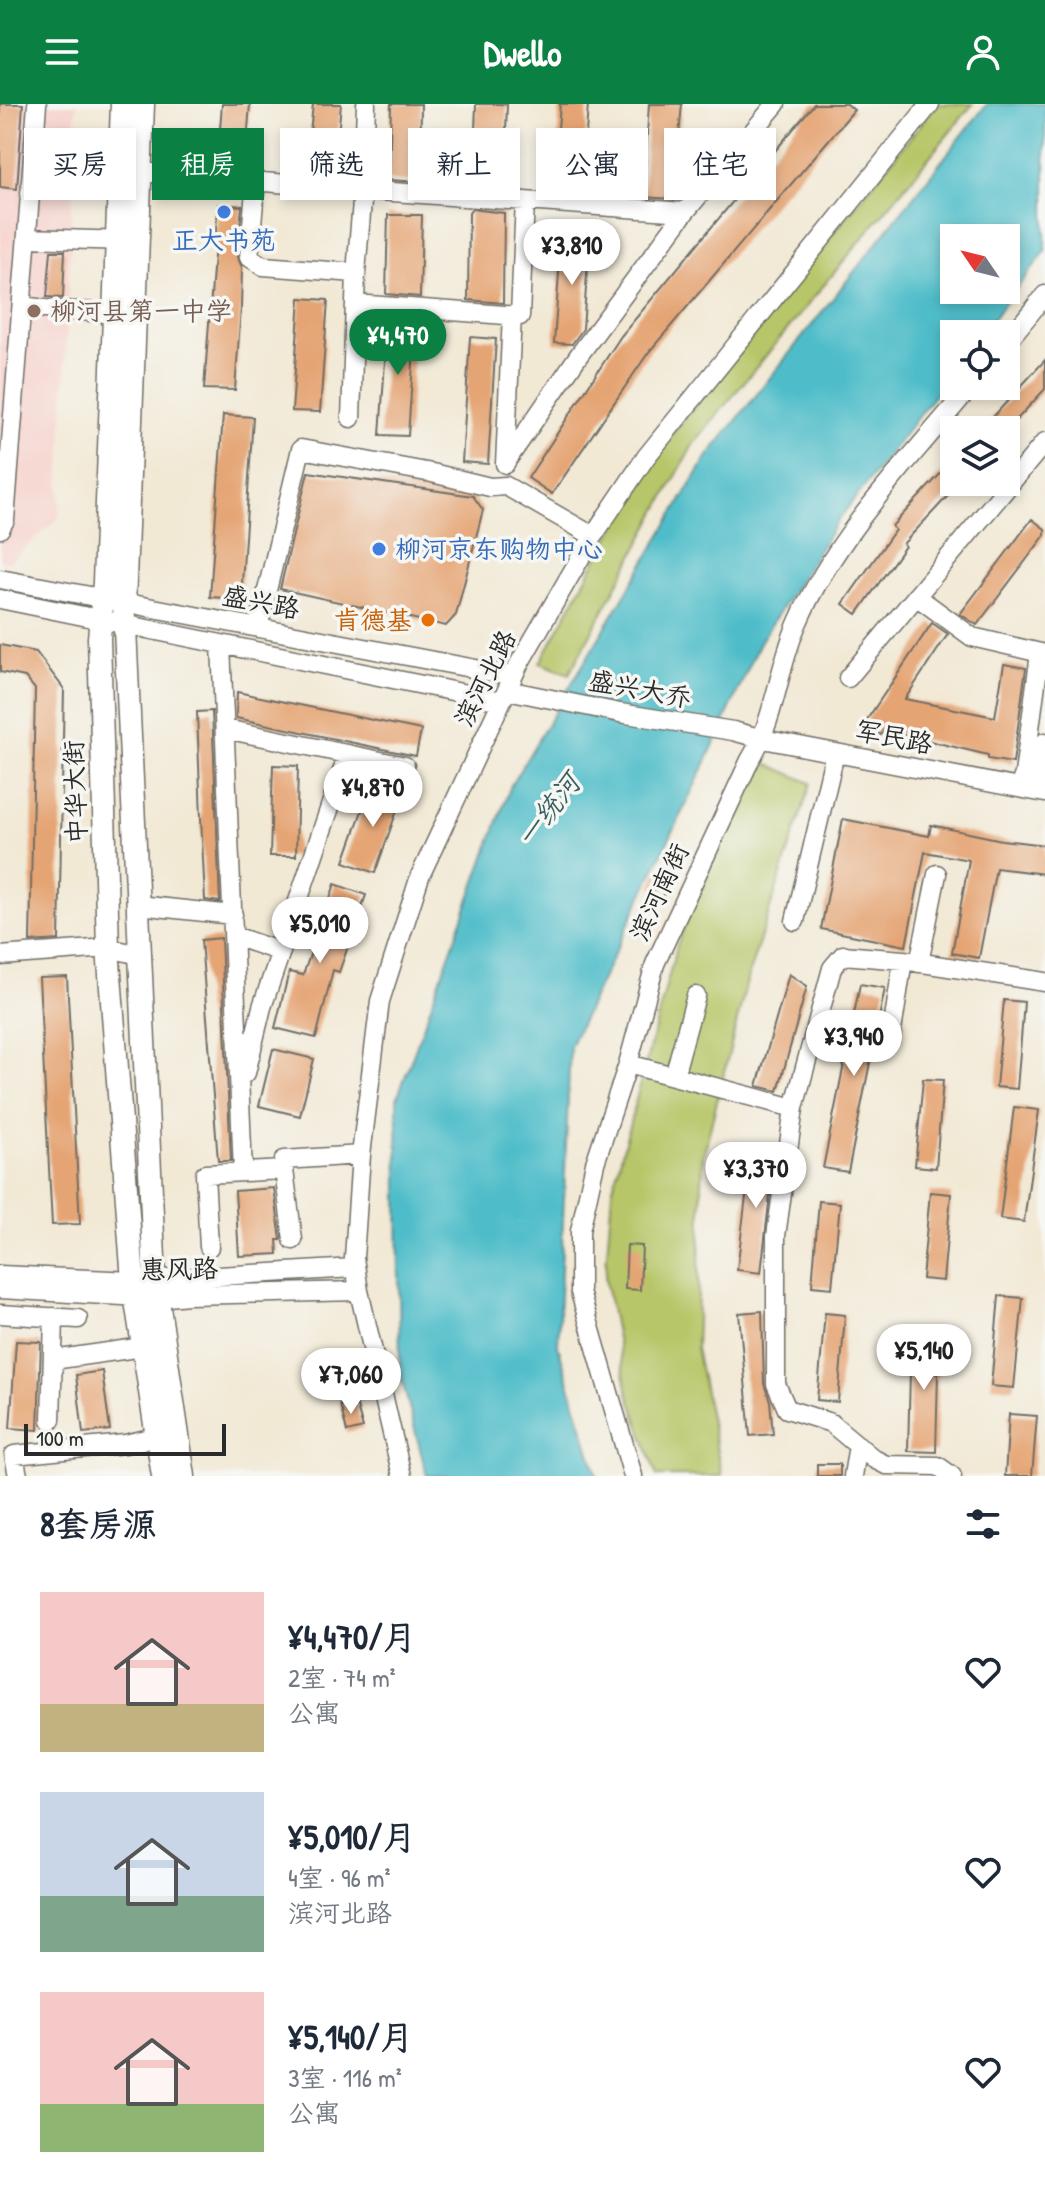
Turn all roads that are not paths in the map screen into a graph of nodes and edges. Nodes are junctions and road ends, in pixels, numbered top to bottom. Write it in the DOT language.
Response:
graph roads {
  1 [pos="37,104"];
  2 [pos="122,104"];
  3 [pos="143,104"];
  4 [pos="366,104"];
  5 [pos="776,104"];
  6 [pos="930,104"];
  7 [pos="365,128"];
  8 [pos="140,172"];
  9 [pos="152,173"];
  10 [pos="392,192"];
  11 [pos="254,200"];
  12 [pos="362,200"];
  13 [pos="525,201"];
  14 [pos="685,212"];
  15 [pos="27,238"];
  16 [pos="128,241"];
  17 [pos="356,273"];
  18 [pos="1045,295"];
  19 [pos="355,304"];
  20 [pos="22,306"];
  21 [pos="125,314"];
  22 [pos="512,315"];
  23 [pos="1020,326"];
  24 [pos="959,400"];
  25 [pos="351,418"];
  26 [pos="1045,442"];
  27 [pos="505,463"];
  28 [pos="506,486"];
  29 [pos="0,529"];
  30 [pos="593,536"];
  31 [pos="0,579"];
  32 [pos="916,596"];
  33 [pos="0,599"];
  34 [pos="101,609"];
  35 [pos="124,614"];
  36 [pos="258,628"];
  37 [pos="221,644"];
  38 [pos="1043,653"];
  39 [pos="848,678"];
  40 [pos="507,689"];
  41 [pos="225,729"];
  42 [pos="733,731"];
  43 [pos="763,739"];
  44 [pos="1045,742"];
  45 [pos="835,753"];
  46 [pos="348,754"];
  47 [pos="405,766"];
  48 [pos="1033,790"];
  49 [pos="937,874"];
  50 [pos="138,905"];
  51 [pos="233,915"];
  52 [pos="795,921"];
  53 [pos="234,936"];
  54 [pos="108,948"];
  55 [pos="281,952"];
  56 [pos="140,955"];
  57 [pos="0,956"];
  58 [pos="911,961"];
  59 [pos="1045,982"];
  60 [pos="696,996"];
  61 [pos="891,1038"];
  62 [pos="628,1064"];
  63 [pos="674,1076"];
  64 [pos="240,1095"];
  65 [pos="794,1108"];
  66 [pos="361,1155"];
  67 [pos="284,1170"];
  68 [pos="243,1172"];
  69 [pos="293,1240"];
  70 [pos="209,1247"];
  71 [pos="354,1268"];
  72 [pos="0,1275"];
  73 [pos="0,1289"];
  74 [pos="146,1289"];
  75 [pos="359,1291"];
  76 [pos="0,1314"];
  77 [pos="54,1317"];
  78 [pos="78,1319"];
  79 [pos="154,1346"];
  80 [pos="53,1360"];
  81 [pos="51,1420"];
  82 [pos="167,1434"];
  83 [pos="858,1445"];
  84 [pos="7,1454"];
  85 [pos="18,1476"];
  86 [pos="163,1476"];
  87 [pos="184,1476"];
  88 [pos="402,1476"];
  89 [pos="633,1476"];
  90 [pos="853,1476"];
  91 [pos="952,1476"];
  1 -- 15 [label="street"];
  2 -- 16 [label="main road, 中华大街"];
  3 -- 8 [label="main road, 中华大街"];
  4 -- 7 [label="street"];
  5 -- 14 [label="street"];
  6 -- 30 [label="street, 滨河北路"];
  8 -- 9 [label="street"];
  8 -- 16 [label="main road, 中华大街"];
  10 -- 13 [label="street"];
  11 -- 17 [label="street"];
  12 -- 17 [label="street"];
  13 -- 14 [label="street"];
  13 -- 22 [label="street"];
  14 -- 27 [label="street"];
  15 -- 16 [label="street"];
  15 -- 20 [label="street"];
  16 -- 21 [label="main road, 中华大街"];
  17 -- 19 [label="street"];
  18 -- 23 [label="street"];
  19 -- 22 [label="street"];
  19 -- 25 [label="street"];
  20 -- 21 [label="street"];
  20 -- 29 [label="street"];
  21 -- 34 [label="main road, 中华大街"];
  21 -- 35 [label="main road, 中华大街"];
  22 -- 27 [label="street"];
  24 -- 43 [label="street, 滨河南街"];
  26 -- 32 [label="street"];
  27 -- 28 [label="street"];
  28 -- 30 [label="street"];
  28 -- 36 [label="street"];
  30 -- 40 [label="street, 滨河北路"];
  31 -- 34 [label="street, 盛兴路"];
  32 -- 38 [label="street"];
  32 -- 39 [label="street"];
  33 -- 34 [label="street, 盛兴路"];
  34 -- 35 [label="street, 盛兴路"];
  34 -- 54 [label="main road, 中华大街"];
  35 -- 36 [label="street, 盛兴路"];
  35 -- 37 [label="street, 盛兴路"];
  35 -- 50 [label="main road, 中华大街"];
  36 -- 40 [label="street, 盛兴路"];
  37 -- 40 [label="street, 盛兴路"];
  37 -- 41 [label="street"];
  38 -- 48 [label="street"];
  40 -- 42 [label="street, 盛兴大乔"];
  40 -- 66 [label="street, 滨河北路"];
  41 -- 46 [label="street"];
  41 -- 51 [label="street"];
  42 -- 43 [label="street, 军民路"];
  43 -- 45 [label="street, 军民路"];
  43 -- 62 [label="street, 滨河南街"];
  44 -- 48 [label="street"];
  45 -- 48 [label="street, 军民路"];
  45 -- 52 [label="street"];
  46 -- 47 [label="street"];
  46 -- 55 [label="street"];
  49 -- 58 [label="street"];
  50 -- 51 [label="street"];
  50 -- 56 [label="main road, 中华大街"];
  51 -- 53 [label="street"];
  53 -- 55 [label="street"];
  53 -- 64 [label="street"];
  54 -- 56 [label="street"];
  54 -- 57 [label="street"];
  54 -- 74 [label="main road, 中华大街"];
  55 -- 64 [label="street"];
  56 -- 74 [label="main road, 中华大街"];
  58 -- 59 [label="street"];
  58 -- 61 [label="street"];
  58 -- 65 [label="street"];
  60 -- 63 [label="street"];
  62 -- 63 [label="street"];
  62 -- 89 [label="street, 滨河南街"];
  63 -- 65 [label="street"];
  64 -- 68 [label="street"];
  65 -- 83 [label="street"];
  66 -- 67 [label="street"];
  66 -- 71 [label="street, 滨河北路"];
  67 -- 68 [label="street"];
  67 -- 69 [label="street"];
  68 -- 70 [label="street"];
  71 -- 74 [label="street"];
  71 -- 75 [label="street, 滨河北路"];
  72 -- 74 [label="street"];
  73 -- 74 [label="street, 惠风路"];
  74 -- 75 [label="street, 惠风路"];
  74 -- 79 [label="main road, 中华大街"];
  75 -- 88 [label="street, 滨河北路"];
  76 -- 77 [label="street"];
  77 -- 78 [label="street"];
  77 -- 80 [label="street"];
  79 -- 80 [label="street"];
  79 -- 82 [label="main road, 中华大街"];
  80 -- 81 [label="street"];
  82 -- 84 [label="street"];
  82 -- 86 [label="main road, 中华大街"];
  82 -- 87 [label="main road, 中华大街"];
  83 -- 90 [label="street"];
  83 -- 91 [label="street"];
  84 -- 85 [label="street"];
}
